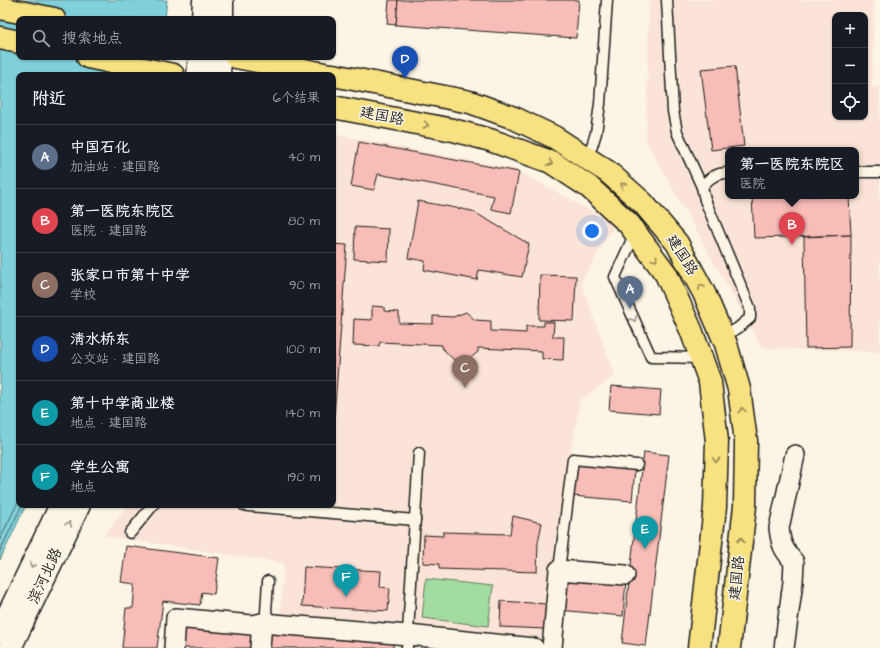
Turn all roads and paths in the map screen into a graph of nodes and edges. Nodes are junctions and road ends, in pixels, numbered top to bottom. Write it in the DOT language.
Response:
graph roads {
  1 [pos="204,0"];
  2 [pos="222,0"];
  3 [pos="606,0"];
  4 [pos="667,0"];
  5 [pos="0,8"];
  6 [pos="39,16"];
  7 [pos="203,16"];
  8 [pos="222,16"];
  9 [pos="0,38"];
  10 [pos="16,41"];
  11 [pos="102,60"];
  12 [pos="200,60"];
  13 [pos="220,60"];
  14 [pos="252,60"];
  15 [pos="160,72"];
  16 [pos="198,72"];
  17 [pos="219,72"];
  18 [pos="316,72"];
  19 [pos="336,76"];
  20 [pos="336,108"];
  21 [pos="585,157"];
  22 [pos="859,172"];
  23 [pos="880,172"];
  24 [pos="725,173"];
  25 [pos="702,187"];
  26 [pos="635,233"];
  27 [pos="723,337"];
  28 [pos="702,358"];
  29 [pos="419,453"];
  30 [pos="795,455"];
  31 [pos="637,465"];
  32 [pos="60,508"];
  33 [pos="78,508"];
  34 [pos="150,508"];
  35 [pos="272,508"];
  36 [pos="415,520"];
  37 [pos="130,533"];
  38 [pos="559,570"];
  39 [pos="625,575"];
  40 [pos="268,581"];
  41 [pos="266,623"];
  42 [pos="0,632"];
  43 [pos="408,637"];
  44 [pos="10,648"];
  45 [pos="174,648"];
  46 [pos="260,648"];
  47 [pos="534,648"];
  48 [pos="552,648"];
  49 [pos="699,648"];
  50 [pos="728,648"];
  51 [pos="784,648"];
  1 -- 7 [label="main road"];
  2 -- 8 [label="main road"];
  3 -- 21 [label="lane"];
  4 -- 25 [label="lane"];
  5 -- 6 [label="main road"];
  9 -- 10 [label="main road"];
  11 -- 15 [label="main road"];
  12 -- 16 [label="main road"];
  13 -- 17 [label="main road"];
  14 -- 18 [label="main road, 建国路"];
  19 -- 21 [label="main road, 建国路"];
  20 -- 26 [label="main road, 建国路, one-way"];
  27 -- 21 [label="main road, 建国路, one-way"];
  22 -- 23 [label="lane"];
  24 -- 25 [label="lane"];
  25 -- 27 [label="lane"];
  26 -- 28 [label="main road, 建国路, one-way"];
  26 -- 28 [label="lane, one-way"];
  50 -- 27 [label="main road, 建国路, one-way"];
  28 -- 49 [label="main road, 建国路, one-way"];
  29 -- 36 [label="lane"];
  30 -- 51 [label="street"];
  31 -- 38 [label="lane"];
  32 -- 42 [label="main road, 滨河北路, one-way"];
  44 -- 33 [label="main road, 滨河北路, one-way"];
  34 -- 37 [label="lane"];
  35 -- 36 [label="lane"];
  36 -- 43 [label="lane"];
  38 -- 39 [label="street"];
  38 -- 48 [label="street"];
  40 -- 41 [label="lane"];
  41 -- 43 [label="street"];
  41 -- 45 [label="street"];
  41 -- 46 [label="street"];
  43 -- 47 [label="street"];
}
